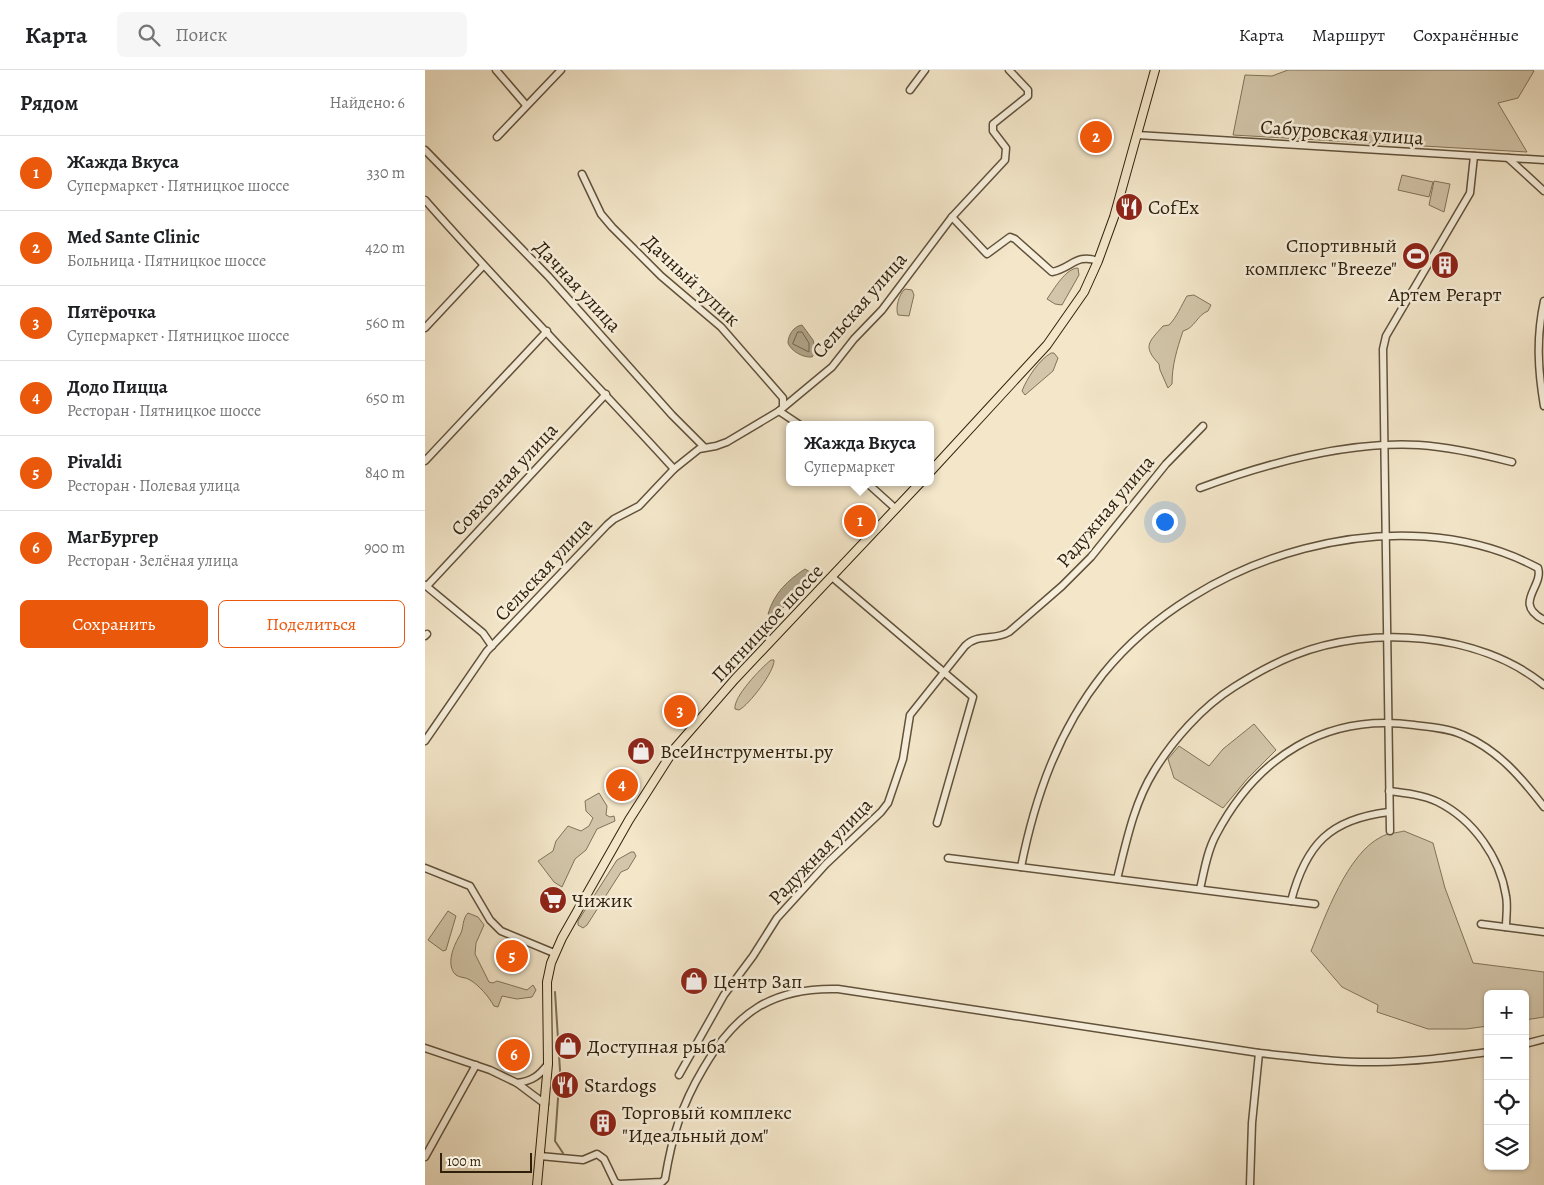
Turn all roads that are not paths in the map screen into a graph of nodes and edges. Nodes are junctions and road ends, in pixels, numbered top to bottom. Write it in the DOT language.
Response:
graph roads {
  1 [pos="495,70"];
  2 [pos="560,70"];
  3 [pos="925,70"];
  4 [pos="1009,70"];
  5 [pos="1155,70"];
  6 [pos="910,90"];
  7 [pos="526,105"];
  8 [pos="1137,135"];
  9 [pos="497,137"];
  10 [pos="425,150"];
  11 [pos="1474,156"];
  12 [pos="1508,158"];
  13 [pos="1544,160"];
  14 [pos="583,174"];
  15 [pos="1544,191"];
  16 [pos="425,200"];
  17 [pos="952,218"];
  18 [pos="1098,262"];
  19 [pos="483,266"];
  20 [pos="1544,301"];
  21 [pos="425,328"];
  22 [pos="547,330"];
  23 [pos="606,394"];
  24 [pos="1544,406"];
  25 [pos="781,408"];
  26 [pos="796,421"];
  27 [pos="1203,426"];
  28 [pos="1386,446"];
  29 [pos="704,447"];
  30 [pos="425,461"];
  31 [pos="1512,462"];
  32 [pos="934,468"];
  33 [pos="674,469"];
  34 [pos="870,486"];
  35 [pos="917,486"];
  36 [pos="1200,488"];
  37 [pos="896,509"];
  38 [pos="1386,536"];
  39 [pos="832,576"];
  40 [pos="426,586"];
  41 [pos="1544,620"];
  42 [pos="1387,638"];
  43 [pos="492,646"];
  44 [pos="945,671"];
  45 [pos="1544,685"];
  46 [pos="1388,722"];
  47 [pos="425,740"];
  48 [pos="1389,791"];
  49 [pos="1544,807"];
  50 [pos="1389,812"];
  51 [pos="937,823"];
  52 [pos="1390,831"];
  53 [pos="948,858"];
  54 [pos="1021,867"];
  55 [pos="425,868"];
  56 [pos="1117,879"];
  57 [pos="1200,889"];
  58 [pos="1291,901"];
  59 [pos="1315,904"];
  60 [pos="1481,924"];
  61 [pos="1506,927"];
  62 [pos="1544,932"];
  63 [pos="554,953"];
  64 [pos="1544,1039"];
  65 [pos="1529,1043"];
  66 [pos="425,1048"];
  67 [pos="1259,1053"];
  68 [pos="1484,1053"];
  69 [pos="548,1064"];
  70 [pos="476,1065"];
  71 [pos="679,1075"];
  72 [pos="517,1083"];
  73 [pos="545,1104"];
  74 [pos="540,1156"];
  75 [pos="425,1157"];
  76 [pos="537,1185"];
  77 [pos="1249,1185"];
  1 -- 7 [label="street"];
  2 -- 7 [label="street"];
  3 -- 6 [label="street"];
  4 -- 17 [label="street, Сельская улица"];
  5 -- 8 [label="main road"];
  7 -- 9 [label="street"];
  8 -- 11 [label="street, Сабуровская улица"];
  8 -- 18 [label="main road"];
  10 -- 29 [label="street, Дачная улица"];
  11 -- 12 [label="street, Сабуровская улица"];
  11 -- 28 [label="street"];
  12 -- 13 [label="street, Сабуровская улица"];
  12 -- 15 [label="street"];
  14 -- 25 [label="street, Дачный тупик"];
  16 -- 19 [label="street"];
  17 -- 18 [label="street"];
  17 -- 25 [label="street, Сельская улица"];
  18 -- 32 [label="main road"];
  19 -- 21 [label="street"];
  19 -- 22 [label="street"];
  20 -- 24 [label="street"];
  22 -- 23 [label="street"];
  22 -- 30 [label="street"];
  23 -- 33 [label="street"];
  23 -- 40 [label="street, Совхозная улица"];
  25 -- 26 [label="street"];
  25 -- 29 [label="street, Сельская улица"];
  27 -- 44 [label="street, Радужная улица"];
  28 -- 31 [label="street"];
  28 -- 36 [label="street"];
  28 -- 38 [label="street"];
  29 -- 33 [label="street, Сельская улица"];
  33 -- 43 [label="street, Сельская улица"];
  34 -- 37 [label="street"];
  35 -- 37 [label="main road, Пятницкое шоссе"];
  37 -- 39 [label="main road, Пятницкое шоссе"];
  38 -- 41 [label="street"];
  38 -- 42 [label="street"];
  38 -- 54 [label="street"];
  39 -- 44 [label="street"];
  39 -- 63 [label="main road, Пятницкое шоссе"];
  40 -- 43 [label="street"];
  42 -- 45 [label="street"];
  42 -- 46 [label="street"];
  42 -- 56 [label="street"];
  43 -- 47 [label="street, Сельская улица"];
  44 -- 51 [label="street"];
  44 -- 71 [label="street, Радужная улица"];
  46 -- 48 [label="street"];
  46 -- 49 [label="street"];
  46 -- 57 [label="street"];
  48 -- 50 [label="street"];
  48 -- 61 [label="street"];
  50 -- 52 [label="street"];
  50 -- 58 [label="street"];
  53 -- 54 [label="street"];
  54 -- 56 [label="street"];
  55 -- 63 [label="street"];
  56 -- 57 [label="street"];
  57 -- 58 [label="street"];
  58 -- 59 [label="street"];
  60 -- 61 [label="street"];
  61 -- 62 [label="street"];
  63 -- 69 [label="main road, Пятницкое шоссе"];
  64 -- 65 [label="street"];
  66 -- 70 [label="street"];
  67 -- 68 [label="street"];
  67 -- 74 [label="street"];
  67 -- 77 [label="street"];
  69 -- 72 [label="street"];
  69 -- 73 [label="main road, Пятницкое шоссе"];
  70 -- 72 [label="street"];
  70 -- 75 [label="street"];
  72 -- 73 [label="street"];
  73 -- 74 [label="main road, Пятницкое шоссе"];
  74 -- 76 [label="main road, Пятницкое шоссе"];
}
